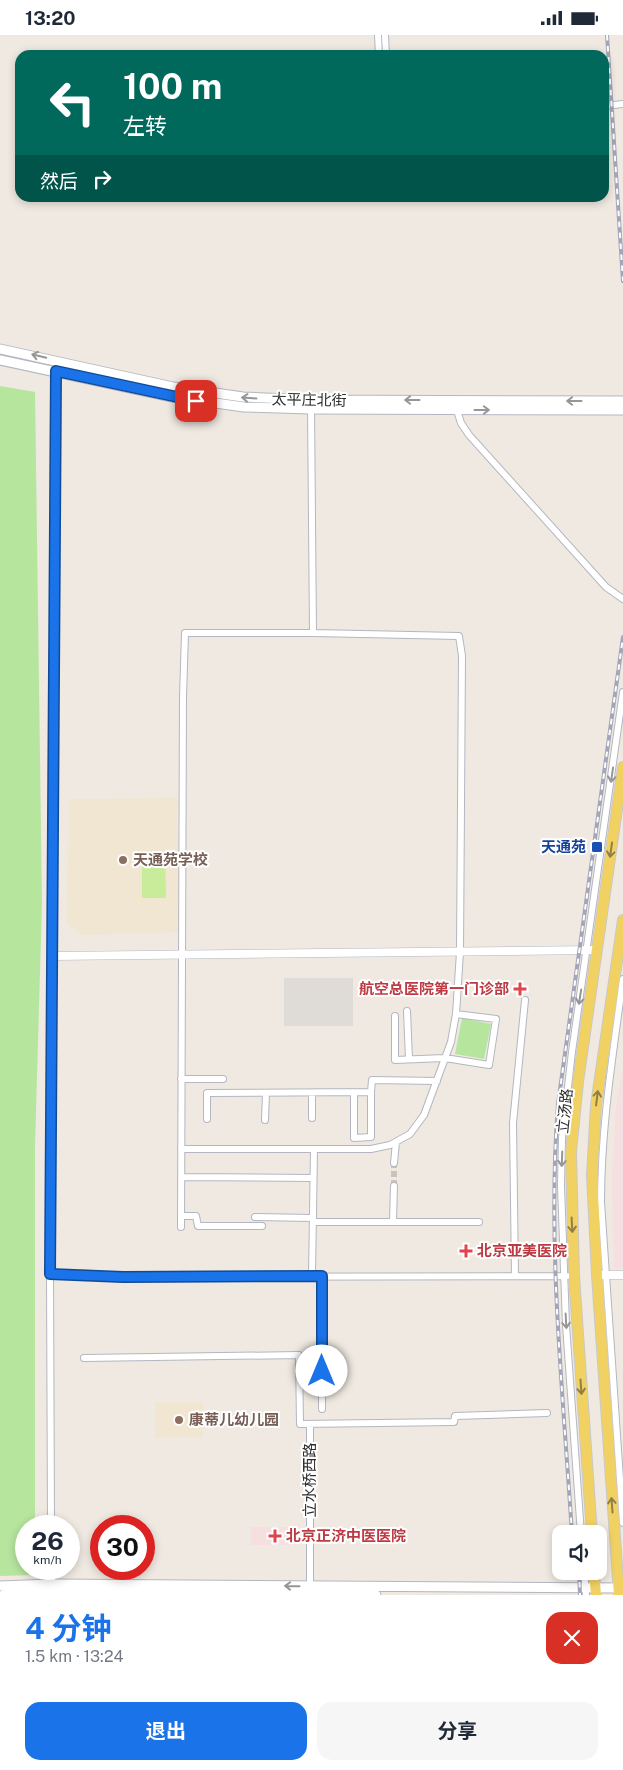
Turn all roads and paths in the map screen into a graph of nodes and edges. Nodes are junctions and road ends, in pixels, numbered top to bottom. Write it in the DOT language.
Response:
graph roads {
  1 [pos="378,35"];
  2 [pos="385,35"];
  3 [pos="379,50"];
  4 [pos="386,50"];
  5 [pos="623,104"];
  6 [pos="609,105"];
  7 [pos="0,349"];
  8 [pos="0,360"];
  9 [pos="56,361"];
  10 [pos="56,371"];
  11 [pos="623,401"];
  12 [pos="311,405"];
  13 [pos="456,405"];
  14 [pos="623,410"];
  15 [pos="623,599"];
  16 [pos="314,633"];
  17 [pos="623,692"];
  18 [pos="623,767"];
  19 [pos="623,920"];
  20 [pos="592,950"];
  21 [pos="621,951"];
  22 [pos="460,952"];
  23 [pos="182,955"];
  24 [pos="52,956"];
  25 [pos="623,979"];
  26 [pos="525,1000"];
  27 [pos="408,1011"];
  28 [pos="456,1014"];
  29 [pos="396,1016"];
  30 [pos="445,1058"];
  31 [pos="408,1059"];
  32 [pos="182,1079"];
  33 [pos="223,1079"];
  34 [pos="437,1081"];
  35 [pos="266,1093"];
  36 [pos="312,1093"];
  37 [pos="354,1093"];
  38 [pos="370,1093"];
  39 [pos="312,1118"];
  40 [pos="207,1119"];
  41 [pos="265,1120"];
  42 [pos="396,1142"];
  43 [pos="181,1149"];
  44 [pos="314,1150"];
  45 [pos="394,1163"];
  46 [pos="181,1177"];
  47 [pos="313,1178"];
  48 [pos="394,1186"];
  49 [pos="181,1216"];
  50 [pos="255,1217"];
  51 [pos="313,1220"];
  52 [pos="393,1221"];
  53 [pos="479,1222"];
  54 [pos="262,1226"];
  55 [pos="180,1227"];
  56 [pos="50,1274"];
  57 [pos="601,1275"];
  58 [pos="623,1275"];
  59 [pos="312,1276"];
  60 [pos="322,1276"];
  61 [pos="515,1276"];
  62 [pos="569,1276"];
  63 [pos="84,1358"];
  64 [pos="322,1409"];
  65 [pos="547,1413"];
  66 [pos="310,1425"];
  67 [pos="51,1515"];
  68 [pos="623,1523"];
  69 [pos="581,1525"];
  70 [pos="591,1525"];
  71 [pos="52,1580"];
  72 [pos="0,1586"];
  73 [pos="52,1588"];
  74 [pos="593,1591"];
  75 [pos="620,1591"];
  76 [pos="310,1592"];
  77 [pos="3,1595"];
  78 [pos="376,1595"];
  1 -- 3 [label="street"];
  2 -- 4 [label="street"];
  5 -- 6 [label="street"];
  9 -- 7 [label="main road, 太平庄北街, one-way"];
  8 -- 10 [label="main road, 太平庄北街"];
  9 -- 10 [label="street"];
  12 -- 9 [label="main road, 太平庄北街, one-way"];
  10 -- 12 [label="main road, 太平庄北街"];
  10 -- 24 [label="street"];
  11 -- 13 [label="main road, 太平庄北街, one-way"];
  12 -- 13 [label="main road, 太平庄北街"];
  12 -- 16 [label="street"];
  13 -- 14 [label="main road, 太平庄北街, one-way"];
  13 -- 15 [label="street"];
  16 -- 22 [label="street"];
  16 -- 23 [label="street"];
  17 -- 20 [label="street, 立汤路, one-way"];
  18 -- 20 [label="main road, 立汤路, one-way"];
  19 -- 21 [label="main road, 立汤路"];
  20 -- 22 [label="street"];
  20 -- 62 [label="main road, 立汤路, one-way"];
  57 -- 21 [label="main road, 立汤路, one-way"];
  22 -- 23 [label="street"];
  22 -- 28 [label="street"];
  23 -- 24 [label="street"];
  23 -- 32 [label="street"];
  24 -- 56 [label="street"];
  25 -- 57 [label="street, 立汤路"];
  26 -- 61 [label="street"];
  27 -- 31 [label="street"];
  28 -- 30 [label="street"];
  28 -- 30 [label="street"];
  29 -- 31 [label="street"];
  30 -- 31 [label="street"];
  30 -- 34 [label="street"];
  32 -- 33 [label="street"];
  32 -- 43 [label="street"];
  34 -- 38 [label="street"];
  34 -- 42 [label="street"];
  35 -- 36 [label="street"];
  35 -- 40 [label="street"];
  35 -- 41 [label="street"];
  36 -- 37 [label="street"];
  36 -- 39 [label="street"];
  37 -- 38 [label="street"];
  37 -- 38 [label="street"];
  42 -- 44 [label="street"];
  42 -- 45 [label="street"];
  43 -- 44 [label="street"];
  43 -- 46 [label="street"];
  44 -- 47 [label="street"];
  46 -- 47 [label="street"];
  46 -- 49 [label="street"];
  47 -- 51 [label="street"];
  48 -- 52 [label="street"];
  49 -- 54 [label="street"];
  49 -- 55 [label="street"];
  50 -- 51 [label="street"];
  51 -- 52 [label="street"];
  51 -- 59 [label="street"];
  52 -- 53 [label="street"];
  56 -- 59 [label="street"];
  56 -- 67 [label="street"];
  57 -- 58 [label="street"];
  57 -- 68 [label="street, 立汤路"];
  75 -- 57 [label="main road, 立汤路, one-way"];
  59 -- 60 [label="street"];
  60 -- 61 [label="street"];
  60 -- 64 [label="street"];
  61 -- 62 [label="street"];
  62 -- 69 [label="street, 立汤路, one-way"];
  62 -- 70 [label="main road, 立汤路, one-way"];
  63 -- 66 [label="street"];
  65 -- 66 [label="street"];
  66 -- 76 [label="street, 立水桥西路"];
  71 -- 73 [label="street"];
  72 -- 73 [label="main road"];
  73 -- 76 [label="main road"];
  73 -- 77 [label="main road"];
  74 -- 75 [label="main road"];
  74 -- 76 [label="main road"];
  76 -- 78 [label="main road"];
}
